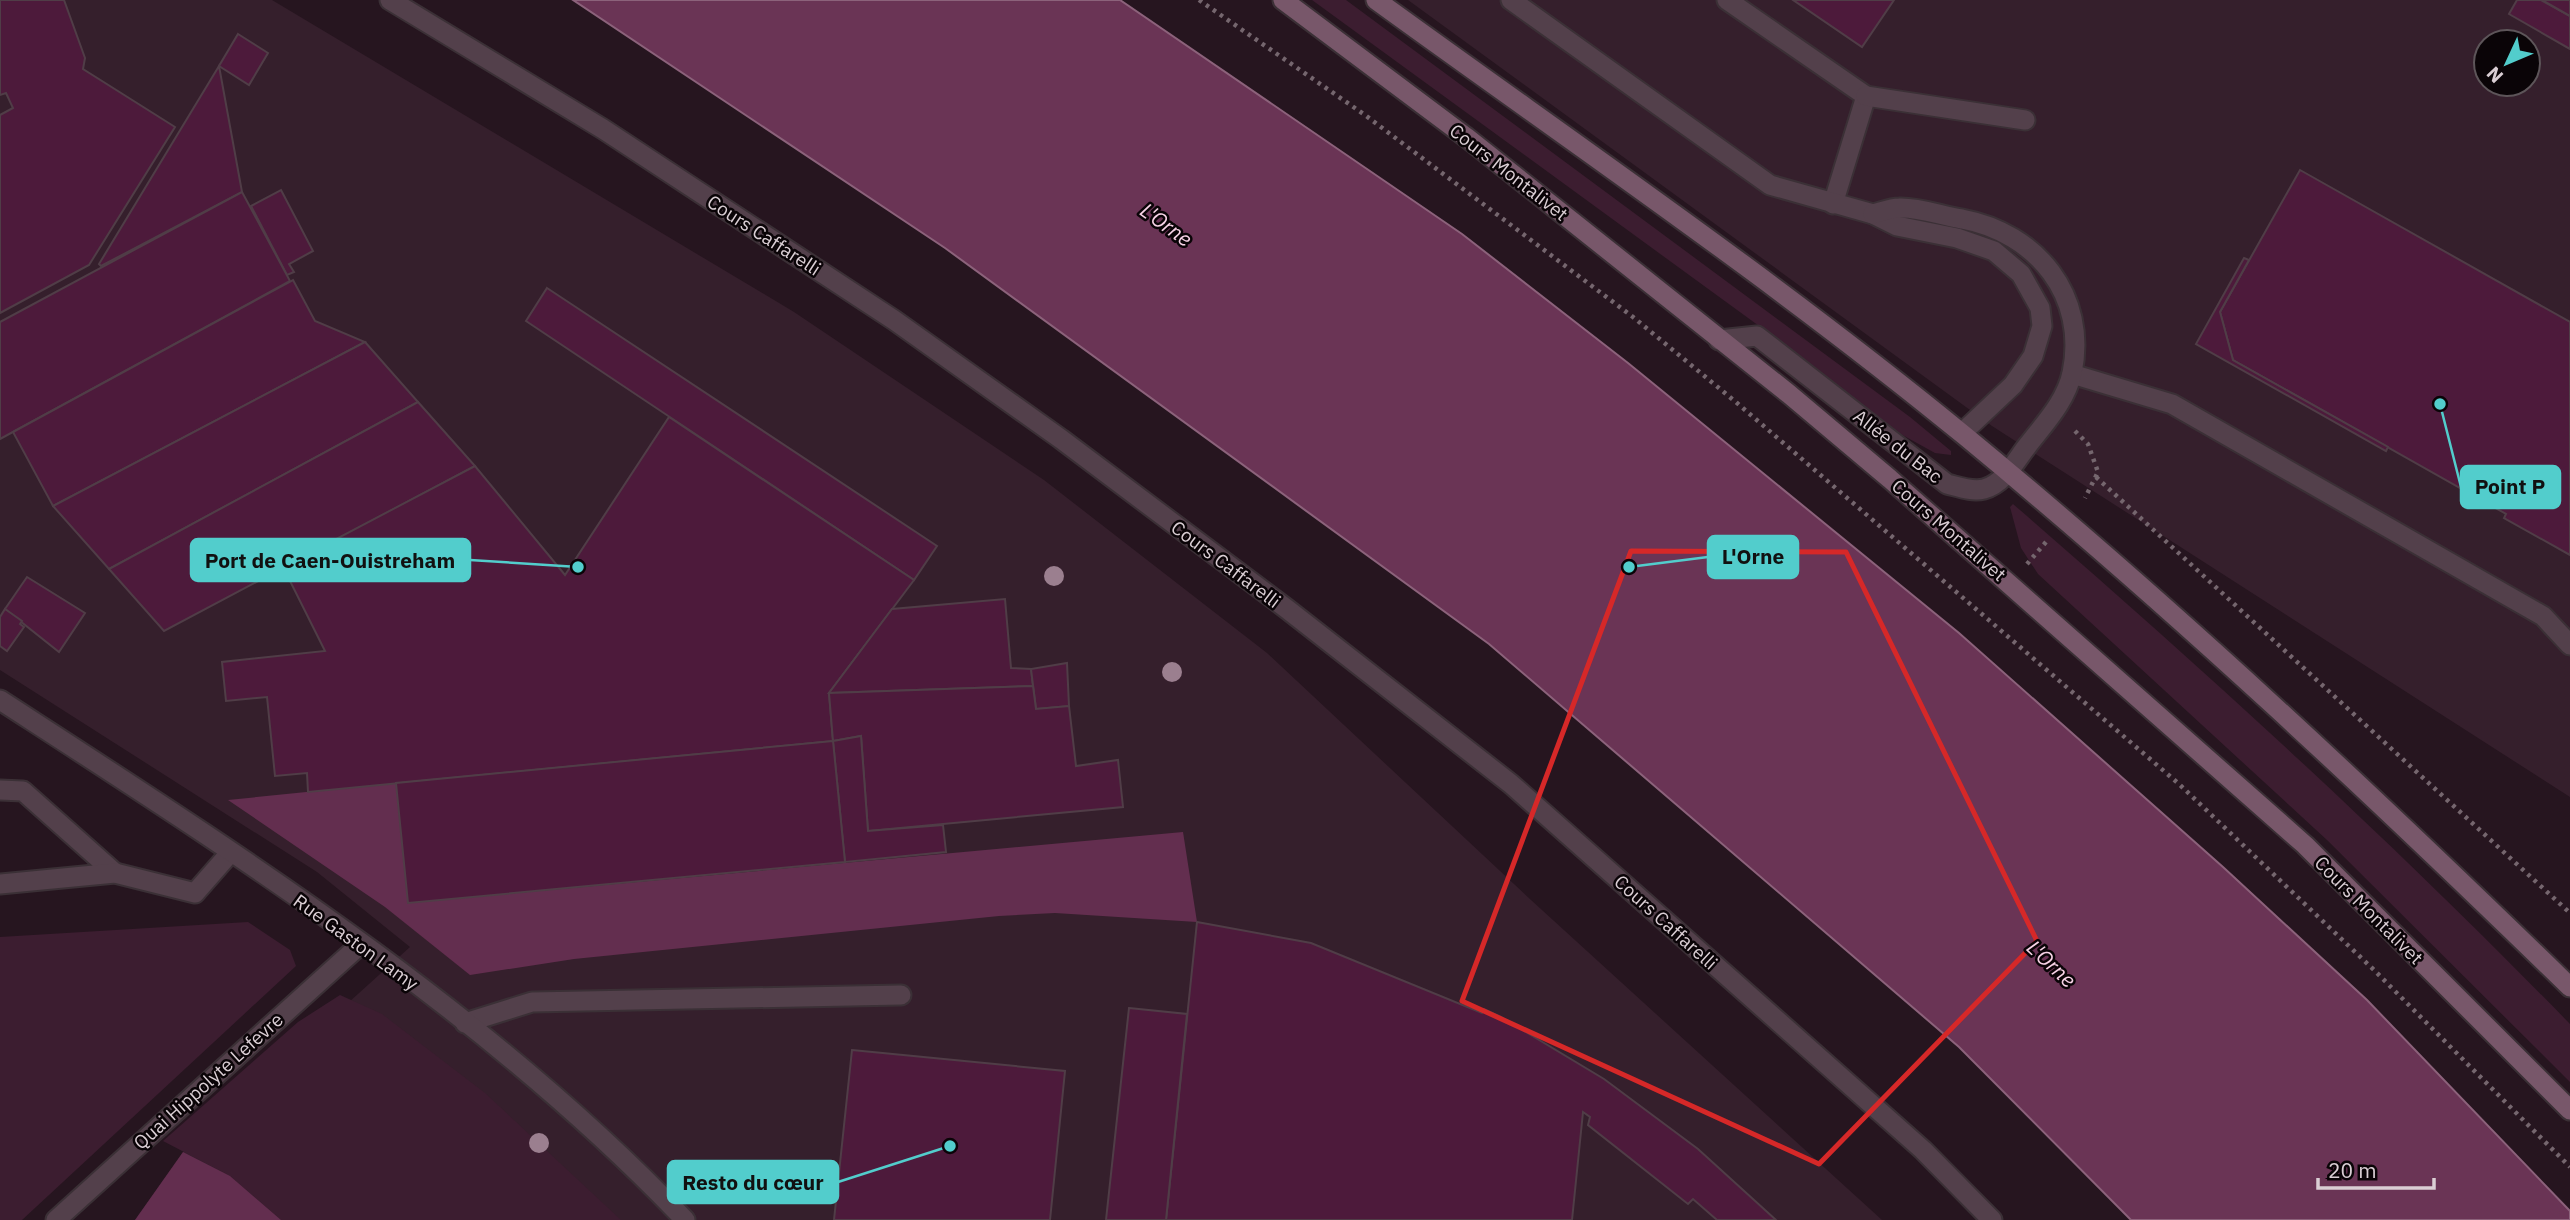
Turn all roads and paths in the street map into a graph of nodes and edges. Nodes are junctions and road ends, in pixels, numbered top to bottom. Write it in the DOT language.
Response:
graph roads {
  1 [pos="390,0"];
  2 [pos="1199,0"];
  3 [pos="1283,0"];
  4 [pos="1376,0"];
  5 [pos="1511,0"];
  6 [pos="1727,0"];
  7 [pos="1867,96"];
  8 [pos="2025,120"];
  9 [pos="1833,204"];
  10 [pos="1873,214"];
  11 [pos="1719,340"];
  12 [pos="2072,373"];
  13 [pos="2067,425"];
  14 [pos="1962,433"];
  15 [pos="2008,471"];
  16 [pos="2096,477"];
  17 [pos="2084,500"];
  18 [pos="2049,538"];
  19 [pos="2027,564"];
  20 [pos="2570,645"];
  21 [pos="0,700"];
  22 [pos="0,790"];
  23 [pos="230,853"];
  24 [pos="115,873"];
  25 [pos="0,884"];
  26 [pos="2570,913"];
  27 [pos="361,944"];
  28 [pos="2570,987"];
  29 [pos="901,995"];
  30 [pos="466,1023"];
  31 [pos="2570,1110"];
  32 [pos="2570,1167"];
  33 [pos="56,1220"];
  34 [pos="685,1220"];
  35 [pos="1992,1220"];
  1 -- 35 [label="street, Cours Caffarelli"];
  2 -- 32 [label="path"];
  3 -- 11 [label="main road, Cours Montalivet"];
  4 -- 14 [label="main road"];
  5 -- 9 [label="street, Allée du Bac"];
  6 -- 7 [label="street"];
  7 -- 8 [label="street"];
  7 -- 9 [label="street"];
  9 -- 10 [label="street, Allée du Bac"];
  10 -- 12 [label="street, Allée du Bac"];
  10 -- 14 [label="street, Allée du Bac"];
  11 -- 15 [label="street, Allée du Bac"];
  11 -- 31 [label="main road, Cours Montalivet"];
  12 -- 15 [label="street, Allée du Bac"];
  12 -- 20 [label="street"];
  13 -- 16 [label="path"];
  14 -- 15 [label="main road"];
  15 -- 28 [label="main road"];
  16 -- 17 [label="path"];
  16 -- 26 [label="path"];
  18 -- 19 [label="path"];
  21 -- 23 [label="street, Rue Gaston Lamy"];
  22 -- 24 [label="street"];
  23 -- 24 [label="street"];
  23 -- 27 [label="street, Rue Gaston Lamy"];
  24 -- 25 [label="street"];
  27 -- 30 [label="street, Rue Gaston Lamy"];
  27 -- 33 [label="street, Quai Hippolyte Lefevre"];
  29 -- 30 [label="street"];
  30 -- 34 [label="street, Rue Gaston Lamy"];
}
